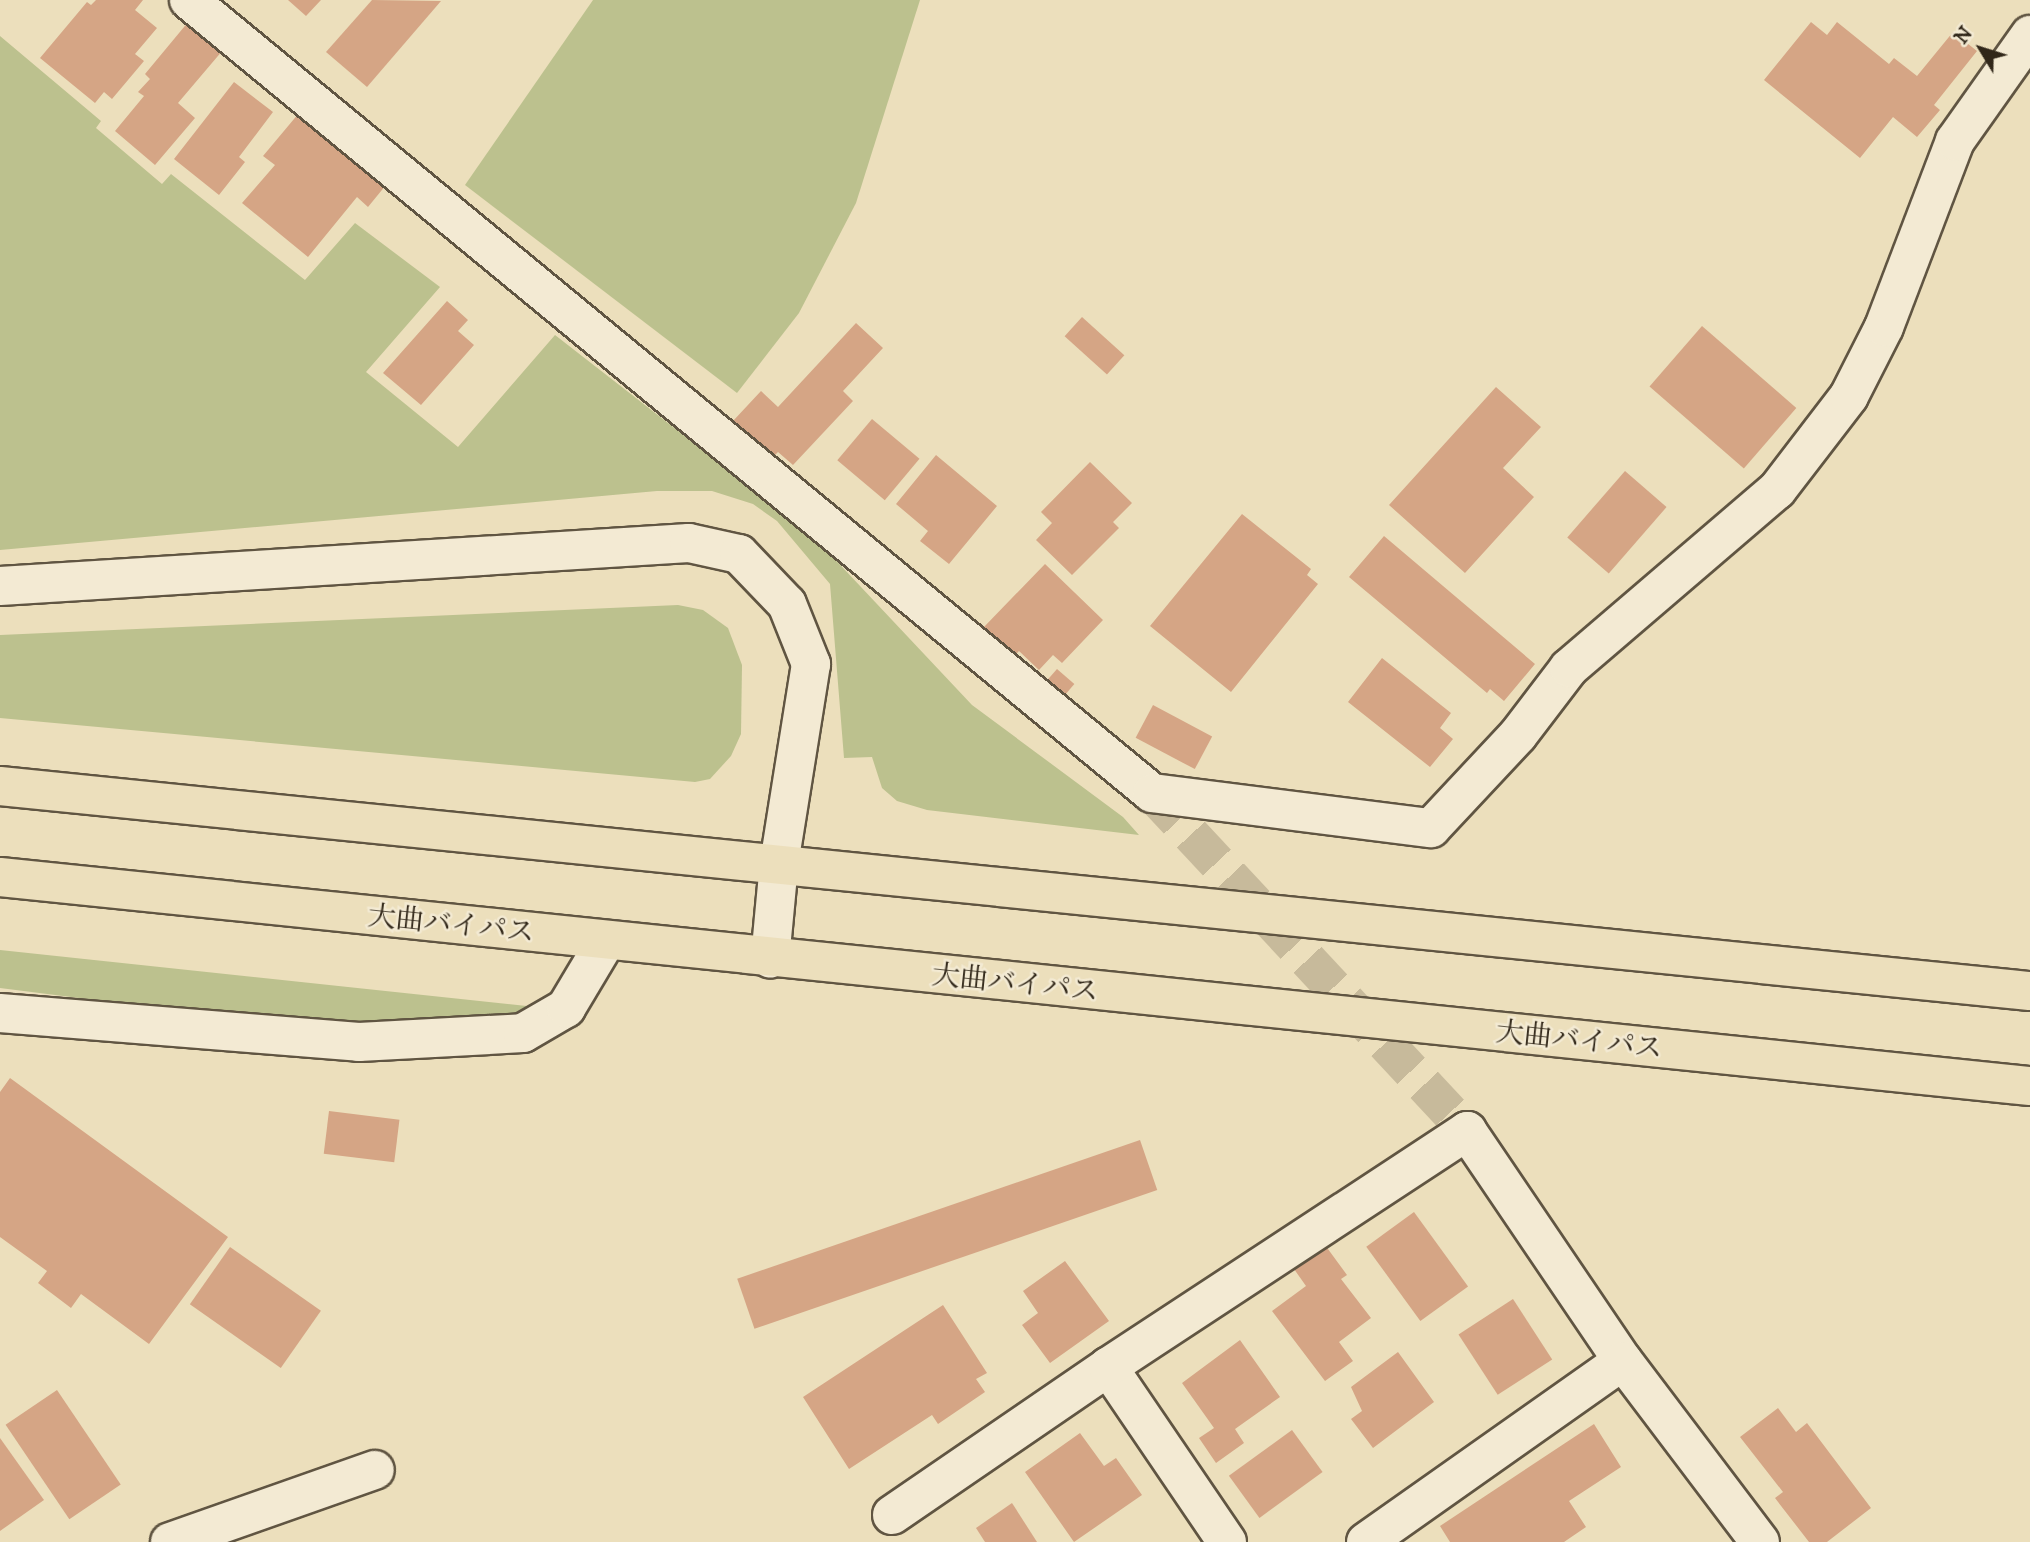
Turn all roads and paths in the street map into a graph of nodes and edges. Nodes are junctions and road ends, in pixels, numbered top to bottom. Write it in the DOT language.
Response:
graph roads {
  1 [pos="189,0"];
  2 [pos="2030,35"];
  3 [pos="0,586"];
  4 [pos="0,786"];
  5 [pos="779,864"];
  6 [pos="0,877"];
  7 [pos="606,941"];
  8 [pos="770,959"];
  9 [pos="2030,991"];
  10 [pos="0,1013"];
  11 [pos="2030,1086"];
  12 [pos="1623,1361"];
  13 [pos="1108,1367"];
  14 [pos="375,1471"];
  15 [pos="892,1515"];
  16 [pos="170,1542"];
  17 [pos="1227,1542"];
  18 [pos="1366,1542"];
  19 [pos="1760,1542"];
  1 -- 2 [label="street"];
  3 -- 5 [label="street"];
  4 -- 5 [label="highway"];
  5 -- 8 [label="street"];
  5 -- 9 [label="highway"];
  6 -- 7 [label="highway, 大曲バイパス"];
  7 -- 8 [label="highway, 大曲バイパス"];
  7 -- 10 [label="street"];
  8 -- 11 [label="highway, 大曲バイパス"];
  12 -- 13 [label="street"];
  12 -- 18 [label="street"];
  12 -- 19 [label="street"];
  13 -- 15 [label="street"];
  13 -- 17 [label="street"];
  14 -- 16 [label="street"];
}
